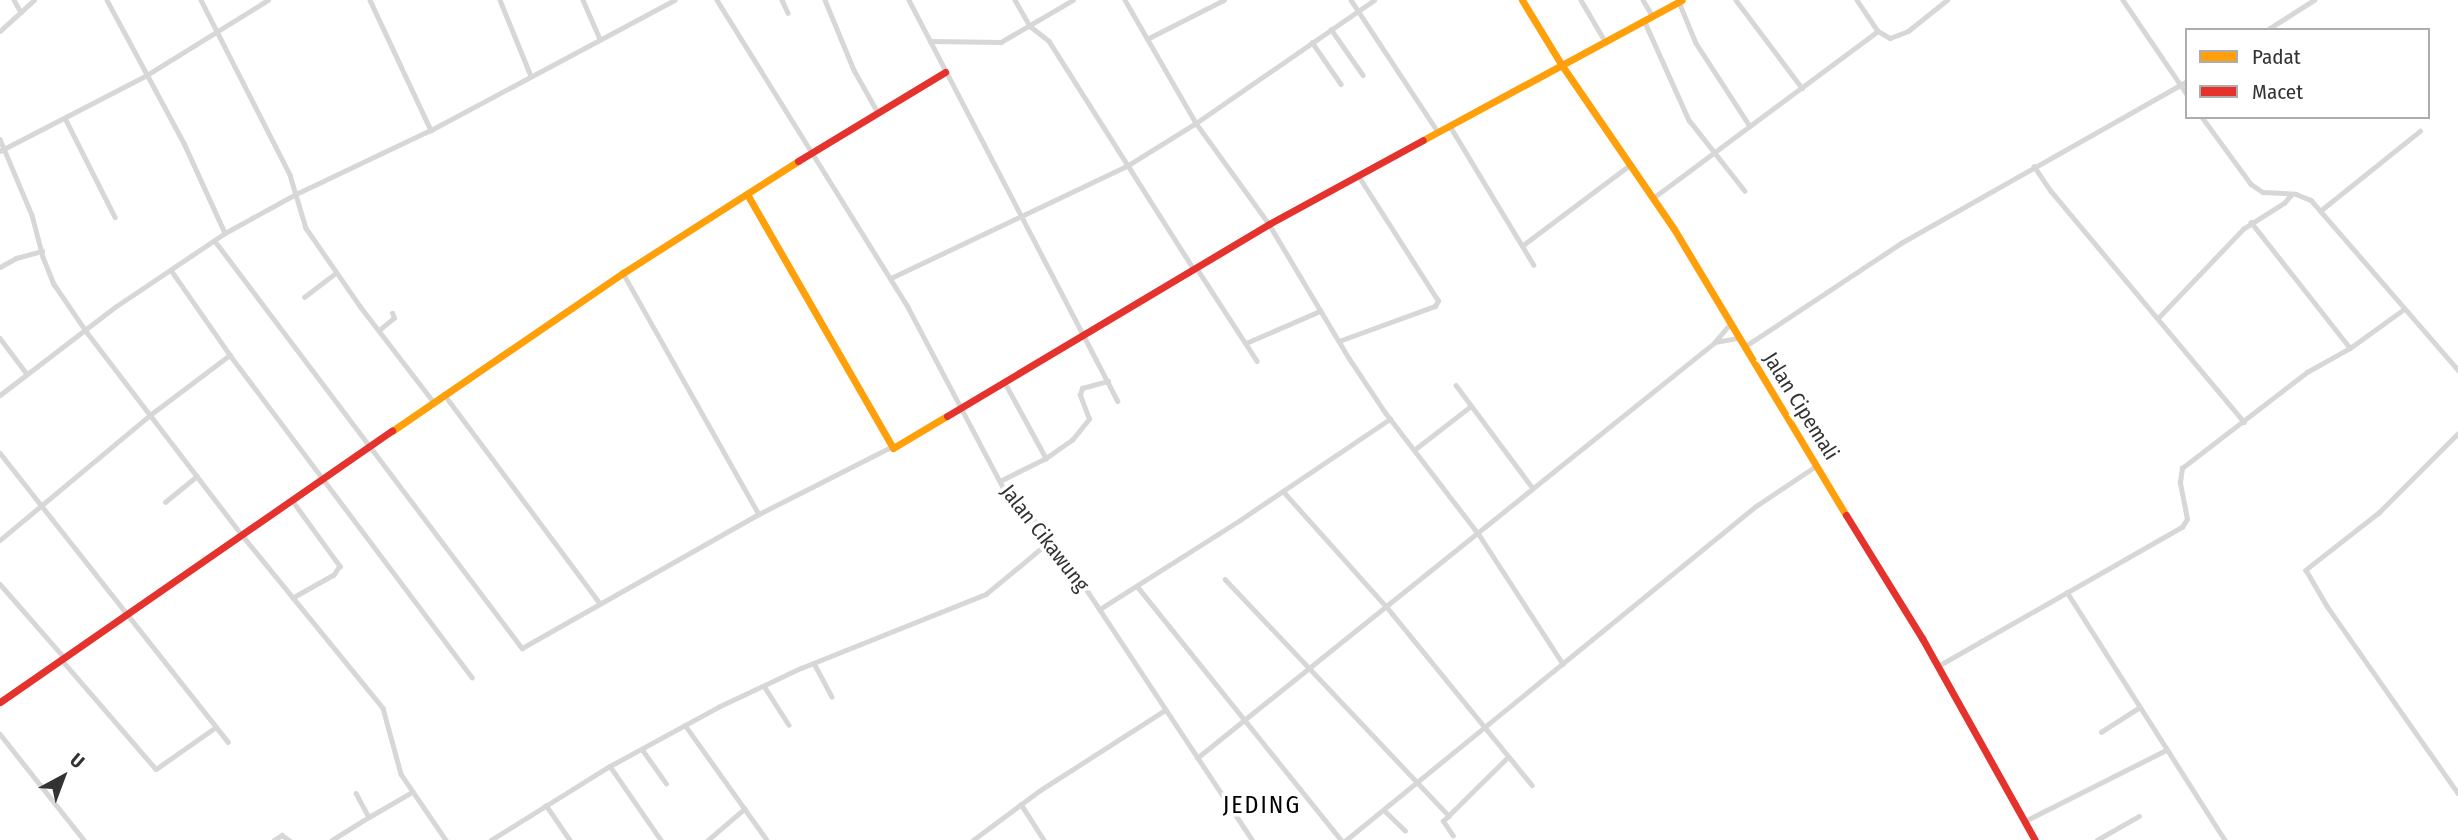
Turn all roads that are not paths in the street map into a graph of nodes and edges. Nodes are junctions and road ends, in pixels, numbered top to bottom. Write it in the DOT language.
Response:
graph roads {
  1 [pos="14,0"];
  2 [pos="34,0"];
  3 [pos="107,0"];
  4 [pos="201,0"];
  5 [pos="268,0"];
  6 [pos="370,0"];
  7 [pos="500,0"];
  8 [pos="583,0"];
  9 [pos="674,0"];
  10 [pos="717,0"];
  11 [pos="782,0"];
  12 [pos="825,0"];
  13 [pos="909,0"];
  14 [pos="1015,0"];
  15 [pos="1073,0"];
  16 [pos="1125,0"];
  17 [pos="1224,0"];
  18 [pos="1351,0"];
  19 [pos="1374,0"];
  20 [pos="1522,0"];
  21 [pos="1581,0"];
  22 [pos="1643,0"];
  23 [pos="1736,0"];
  24 [pos="1857,0"];
  25 [pos="1947,0"];
  26 [pos="2123,0"];
  27 [pos="2314,0"];
  28 [pos="1680,1"];
  29 [pos="1367,2"];
  30 [pos="663,3"];
  31 [pos="1212,3"];
  32 [pos="1357,10"];
  33 [pos="21,12"];
  34 [pos="788,13"];
  35 [pos="1652,15"];
  36 [pos="1644,19"];
  37 [pos="1030,26"];
  38 [pos="2270,28"];
  39 [pos="1331,29"];
  40 [pos="0,31"];
  41 [pos="1878,31"];
  42 [pos="217,32"];
  43 [pos="600,39"];
  44 [pos="1147,39"];
  45 [pos="1605,40"];
  46 [pos="930,41"];
  47 [pos="1312,43"];
  48 [pos="1560,64"];
  49 [pos="945,72"];
  50 [pos="147,75"];
  51 [pos="1363,75"];
  52 [pos="531,76"];
  53 [pos="2185,81"];
  54 [pos="1341,84"];
  55 [pos="2180,85"];
  56 [pos="1802,88"];
  57 [pos="2185,91"];
  58 [pos="877,111"];
  59 [pos="65,118"];
  60 [pos="2203,119"];
  61 [pos="1196,123"];
  62 [pos="1450,125"];
  63 [pos="1750,126"];
  64 [pos="431,130"];
  65 [pos="2420,131"];
  66 [pos="1438,132"];
  67 [pos="0,139"];
  68 [pos="2,149"];
  69 [pos="1715,152"];
  70 [pos="813,153"];
  71 [pos="1630,165"];
  72 [pos="1127,166"];
  73 [pos="2034,166"];
  74 [pos="1357,175"];
  75 [pos="1745,191"];
  76 [pos="296,194"];
  77 [pos="747,194"];
  78 [pos="2292,194"];
  79 [pos="1653,198"];
  80 [pos="2320,211"];
  81 [pos="1023,216"];
  82 [pos="115,218"];
  83 [pos="2251,222"];
  84 [pos="1269,224"];
  85 [pos="225,233"];
  86 [pos="215,241"];
  87 [pos="1522,246"];
  88 [pos="42,254"];
  89 [pos="1534,265"];
  90 [pos="0,267"];
  91 [pos="1194,267"];
  92 [pos="172,270"];
  93 [pos="336,273"];
  94 [pos="623,273"];
  95 [pos="891,278"];
  96 [pos="304,297"];
  97 [pos="2404,309"];
  98 [pos="1320,311"];
  99 [pos="392,313"];
  100 [pos="2158,318"];
  101 [pos="1729,325"];
  102 [pos="379,330"];
  103 [pos="86,331"];
  104 [pos="1083,332"];
  105 [pos="0,338"];
  106 [pos="1738,338"];
  107 [pos="1339,341"];
  108 [pos="1246,343"];
  109 [pos="1714,343"];
  110 [pos="1744,347"];
  111 [pos="2350,348"];
  112 [pos="230,355"];
  113 [pos="1256,361"];
  114 [pos="2458,370"];
  115 [pos="27,374"];
  116 [pos="1004,380"];
  117 [pos="1108,381"];
  118 [pos="1457,386"];
  119 [pos="444,394"];
  120 [pos="0,395"];
  121 [pos="433,401"];
  122 [pos="1118,401"];
  123 [pos="1472,406"];
  124 [pos="963,408"];
  125 [pos="150,415"];
  126 [pos="1390,419"];
  127 [pos="2244,422"];
  128 [pos="2458,434"];
  129 [pos="370,444"];
  130 [pos="891,447"];
  131 [pos="1414,450"];
  132 [pos="0,453"];
  133 [pos="1046,458"];
  134 [pos="1816,466"];
  135 [pos="197,476"];
  136 [pos="323,478"];
  137 [pos="1000,481"];
  138 [pos="1532,487"];
  139 [pos="1283,491"];
  140 [pos="292,500"];
  141 [pos="165,502"];
  142 [pos="43,506"];
  143 [pos="759,514"];
  144 [pos="1478,533"];
  145 [pos="242,535"];
  146 [pos="0,540"];
  147 [pos="1051,540"];
  148 [pos="1225,579"];
  149 [pos="0,584"];
  150 [pos="1137,586"];
  151 [pos="2067,592"];
  152 [pos="293,598"];
  153 [pos="598,602"];
  154 [pos="1385,606"];
  155 [pos="1100,609"];
  156 [pos="125,612"];
  157 [pos="62,658"];
  158 [pos="814,663"];
  159 [pos="1563,664"];
  160 [pos="1938,666"];
  161 [pos="1308,668"];
  162 [pos="472,677"];
  163 [pos="764,685"];
  164 [pos="832,697"];
  165 [pos="0,702"];
  166 [pos="2140,707"];
  167 [pos="1165,710"];
  168 [pos="1243,721"];
  169 [pos="685,724"];
  170 [pos="789,724"];
  171 [pos="216,727"];
  172 [pos="1482,728"];
  173 [pos="2101,732"];
  174 [pos="0,734"];
  175 [pos="228,743"];
  176 [pos="642,749"];
  177 [pos="2166,750"];
  178 [pos="1508,757"];
  179 [pos="1197,758"];
  180 [pos="610,766"];
  181 [pos="666,783"];
  182 [pos="1416,783"];
  183 [pos="1532,785"];
  184 [pos="412,792"];
  185 [pos="356,793"];
  186 [pos="2458,793"];
  187 [pos="1021,804"];
  188 [pos="546,806"];
  189 [pos="744,809"];
  190 [pos="1385,811"];
  191 [pos="1449,816"];
  192 [pos="2138,816"];
  193 [pos="369,817"];
  194 [pos="2025,821"];
  195 [pos="1405,830"];
  196 [pos="1453,836"];
  197 [pos="84,840"];
  198 [pos="274,840"];
  199 [pos="289,840"];
  200 [pos="332,840"];
  201 [pos="446,840"];
  202 [pos="491,840"];
  203 [pos="570,840"];
  204 [pos="662,840"];
  205 [pos="708,840"];
  206 [pos="767,840"];
  207 [pos="973,840"];
  208 [pos="1044,840"];
  209 [pos="1252,840"];
  210 [pos="1343,840"];
  211 [pos="2035,840"];
  212 [pos="2097,840"];
  213 [pos="2225,840"];
  1 -- 33 [label="street"];
  2 -- 33 [label="street"];
  3 -- 50 [label="street"];
  4 -- 42 [label="street"];
  5 -- 42 [label="street"];
  6 -- 64 [label="street"];
  7 -- 52 [label="street"];
  8 -- 43 [label="street"];
  9 -- 30 [label="street"];
  10 -- 70 [label="street, Jalan Cikawung"];
  11 -- 34 [label="street"];
  12 -- 58 [label="street"];
  13 -- 46 [label="street"];
  14 -- 37 [label="street"];
  15 -- 37 [label="street"];
  16 -- 44 [label="street"];
  17 -- 31 [label="street"];
  18 -- 32 [label="street"];
  19 -- 29 [label="street"];
  20 -- 48 [label="street, Jalan Cipemali"];
  21 -- 45 [label="street"];
  22 -- 35 [label="street"];
  23 -- 56 [label="street"];
  24 -- 41 [label="street"];
  25 -- 41 [label="street"];
  26 -- 55 [label="street"];
  27 -- 38 [label="street"];
  28 -- 35 [label="street"];
  28 -- 63 [label="street"];
  29 -- 32 [label="street"];
  30 -- 43 [label="street"];
  31 -- 44 [label="street"];
  32 -- 39 [label="street"];
  32 -- 66 [label="street"];
  33 -- 40 [label="street"];
  35 -- 36 [label="street"];
  36 -- 45 [label="street"];
  36 -- 69 [label="street"];
  37 -- 46 [label="street"];
  37 -- 72 [label="street"];
  39 -- 47 [label="street"];
  39 -- 51 [label="street"];
  41 -- 56 [label="street"];
  42 -- 50 [label="street"];
  42 -- 76 [label="street"];
  43 -- 52 [label="street"];
  44 -- 61 [label="street"];
  45 -- 48 [label="street"];
  46 -- 49 [label="street"];
  47 -- 54 [label="street"];
  47 -- 61 [label="street"];
  48 -- 62 [label="street"];
  48 -- 71 [label="street, Jalan Cipemali"];
  49 -- 58 [label="street"];
  49 -- 81 [label="street"];
  50 -- 59 [label="street"];
  50 -- 85 [label="street"];
  52 -- 64 [label="street"];
  53 -- 55 [label="street"];
  55 -- 57 [label="street"];
  55 -- 73 [label="street"];
  56 -- 63 [label="street"];
  58 -- 70 [label="street"];
  59 -- 68 [label="street"];
  59 -- 82 [label="street"];
  60 -- 78 [label="street"];
  61 -- 72 [label="street"];
  61 -- 84 [label="street"];
  62 -- 66 [label="street"];
  62 -- 87 [label="street"];
  63 -- 69 [label="street"];
  64 -- 76 [label="street"];
  65 -- 80 [label="street"];
  66 -- 74 [label="street"];
  67 -- 68 [label="street"];
  68 -- 88 [label="street"];
  69 -- 75 [label="street"];
  69 -- 79 [label="street"];
  70 -- 77 [label="street"];
  70 -- 95 [label="street, Jalan Cikawung"];
  71 -- 79 [label="street, Jalan Cipemali"];
  71 -- 87 [label="street"];
  72 -- 81 [label="street"];
  72 -- 91 [label="street"];
  73 -- 100 [label="street"];
  73 -- 110 [label="street"];
  74 -- 84 [label="street"];
  74 -- 107 [label="street"];
  76 -- 85 [label="street"];
  76 -- 93 [label="street"];
  77 -- 94 [label="street"];
  77 -- 130 [label="street"];
  78 -- 80 [label="street"];
  78 -- 83 [label="street"];
  79 -- 101 [label="street, Jalan Cipemali"];
  80 -- 97 [label="street"];
  81 -- 95 [label="street"];
  81 -- 104 [label="street"];
  83 -- 100 [label="street"];
  83 -- 111 [label="street"];
  84 -- 91 [label="street"];
  84 -- 98 [label="street"];
  85 -- 86 [label="street"];
  86 -- 92 [label="street"];
  86 -- 129 [label="street"];
  87 -- 89 [label="street"];
  88 -- 90 [label="street"];
  88 -- 103 [label="street"];
  91 -- 104 [label="street"];
  91 -- 108 [label="street"];
  92 -- 103 [label="street"];
  92 -- 112 [label="street"];
  93 -- 96 [label="street"];
  93 -- 102 [label="street"];
  94 -- 119 [label="street"];
  94 -- 143 [label="street"];
  95 -- 124 [label="street, Jalan Cikawung"];
  97 -- 111 [label="street"];
  97 -- 114 [label="street"];
  98 -- 107 [label="street"];
  98 -- 108 [label="street"];
  99 -- 102 [label="street"];
  100 -- 127 [label="street"];
  101 -- 106 [label="street, Jalan Cipemali"];
  101 -- 109 [label="street"];
  102 -- 121 [label="street"];
  103 -- 115 [label="street"];
  103 -- 125 [label="street"];
  104 -- 116 [label="street"];
  104 -- 117 [label="street"];
  105 -- 115 [label="street"];
  106 -- 109 [label="street"];
  106 -- 110 [label="street, Jalan Cipemali"];
  107 -- 126 [label="street"];
  108 -- 113 [label="street"];
  109 -- 138 [label="street"];
  110 -- 134 [label="street, Jalan Cipemali"];
  111 -- 127 [label="street"];
  112 -- 125 [label="street"];
  112 -- 136 [label="street"];
  115 -- 120 [label="street"];
  116 -- 124 [label="street"];
  116 -- 133 [label="street"];
  117 -- 122 [label="street"];
  117 -- 133 [label="street"];
  118 -- 123 [label="street"];
  119 -- 121 [label="street"];
  119 -- 153 [label="street"];
  121 -- 129 [label="street"];
  123 -- 131 [label="street"];
  123 -- 138 [label="street"];
  124 -- 130 [label="street"];
  124 -- 137 [label="street, Jalan Cikawung"];
  125 -- 135 [label="street"];
  125 -- 142 [label="street"];
  126 -- 131 [label="street"];
  126 -- 139 [label="street"];
  127 -- 151 [label="street"];
  128 -- 186 [label="street"];
  129 -- 136 [label="street"];
  129 -- 153 [label="street"];
  130 -- 143 [label="street"];
  131 -- 144 [label="street"];
  132 -- 142 [label="street"];
  133 -- 137 [label="street"];
  134 -- 159 [label="street"];
  134 -- 160 [label="street, Jalan Cipemali"];
  135 -- 141 [label="street"];
  135 -- 145 [label="street"];
  136 -- 140 [label="street"];
  136 -- 162 [label="street"];
  137 -- 147 [label="street, Jalan Cikawung"];
  138 -- 144 [label="street"];
  139 -- 150 [label="street"];
  139 -- 154 [label="street"];
  140 -- 145 [label="street"];
  140 -- 152 [label="street"];
  142 -- 146 [label="street"];
  142 -- 156 [label="street"];
  143 -- 153 [label="street"];
  144 -- 154 [label="street"];
  144 -- 159 [label="street"];
  145 -- 152 [label="street"];
  145 -- 156 [label="street"];
  147 -- 155 [label="street, Jalan Cikawung"];
  147 -- 158 [label="street"];
  148 -- 161 [label="street"];
  149 -- 157 [label="street"];
  150 -- 155 [label="street"];
  150 -- 168 [label="street"];
  151 -- 160 [label="street"];
  151 -- 166 [label="street"];
  152 -- 184 [label="street"];
  154 -- 161 [label="street"];
  154 -- 172 [label="street"];
  155 -- 167 [label="street, Jalan Cikawung"];
  156 -- 157 [label="street"];
  156 -- 171 [label="street"];
  157 -- 165 [label="street"];
  157 -- 171 [label="street"];
  158 -- 163 [label="street"];
  158 -- 164 [label="street"];
  159 -- 172 [label="street"];
  160 -- 194 [label="street, Jalan Cipemali"];
  161 -- 168 [label="street"];
  161 -- 182 [label="street"];
  163 -- 169 [label="street"];
  163 -- 170 [label="street"];
  166 -- 173 [label="street"];
  166 -- 177 [label="street"];
  167 -- 179 [label="street, Jalan Cikawung"];
  167 -- 187 [label="street"];
  168 -- 179 [label="street"];
  168 -- 210 [label="street"];
  169 -- 176 [label="street"];
  169 -- 189 [label="street"];
  171 -- 175 [label="street"];
  172 -- 178 [label="street"];
  172 -- 182 [label="street"];
  174 -- 197 [label="street"];
  176 -- 180 [label="street"];
  176 -- 181 [label="street"];
  177 -- 194 [label="street"];
  177 -- 213 [label="street"];
  178 -- 183 [label="street"];
  178 -- 191 [label="street"];
  179 -- 209 [label="street, Jalan Cikawung"];
  180 -- 188 [label="street"];
  180 -- 204 [label="street"];
  182 -- 190 [label="street"];
  182 -- 191 [label="street"];
  184 -- 193 [label="street"];
  184 -- 201 [label="street"];
  185 -- 193 [label="street"];
  187 -- 207 [label="street"];
  187 -- 208 [label="street"];
  188 -- 202 [label="street"];
  188 -- 203 [label="street"];
  189 -- 205 [label="street"];
  189 -- 206 [label="street"];
  190 -- 195 [label="street"];
  190 -- 210 [label="street"];
  191 -- 196 [label="street"];
  192 -- 212 [label="street"];
  193 -- 200 [label="street"];
  194 -- 211 [label="street, Jalan Cipemali"];
  198 -- 199 [label="street"];
}
